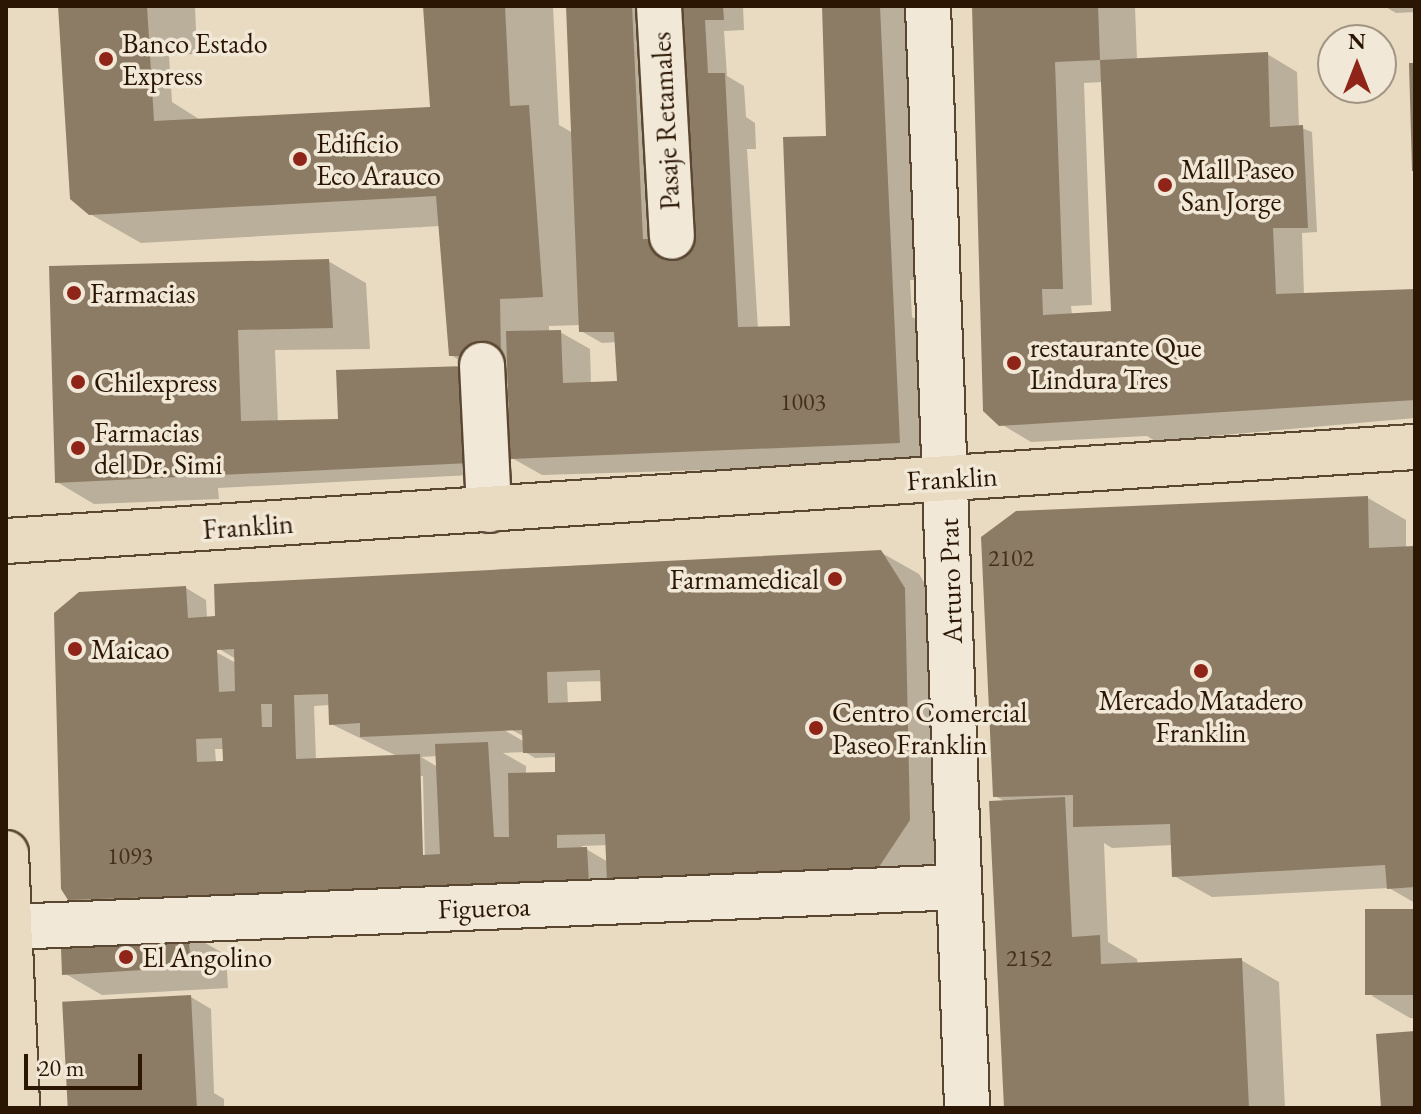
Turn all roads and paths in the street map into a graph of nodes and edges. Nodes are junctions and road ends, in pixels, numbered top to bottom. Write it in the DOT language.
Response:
graph roads {
  1 [pos="659,6"];
  2 [pos="928,6"];
  3 [pos="672,237"];
  4 [pos="482,365"];
  5 [pos="1415,447"];
  6 [pos="947,478"];
  7 [pos="489,510"];
  8 [pos="6,541"];
  9 [pos="6,853"];
  10 [pos="959,887"];
  11 [pos="10,927"];
  12 [pos="17,1108"];
  13 [pos="967,1108"];
  1 -- 3 [label="street, Pasaje Retamales"];
  2 -- 6 [label="street, Arturo Prat"];
  4 -- 7 [label="street"];
  5 -- 6 [label="main road, Franklin"];
  6 -- 7 [label="main road, Franklin"];
  6 -- 10 [label="street, Arturo Prat"];
  7 -- 8 [label="main road, Franklin"];
  9 -- 11 [label="main road"];
  10 -- 11 [label="street, Figueroa"];
  10 -- 13 [label="street, Arturo Prat"];
  11 -- 12 [label="main road"];
}
